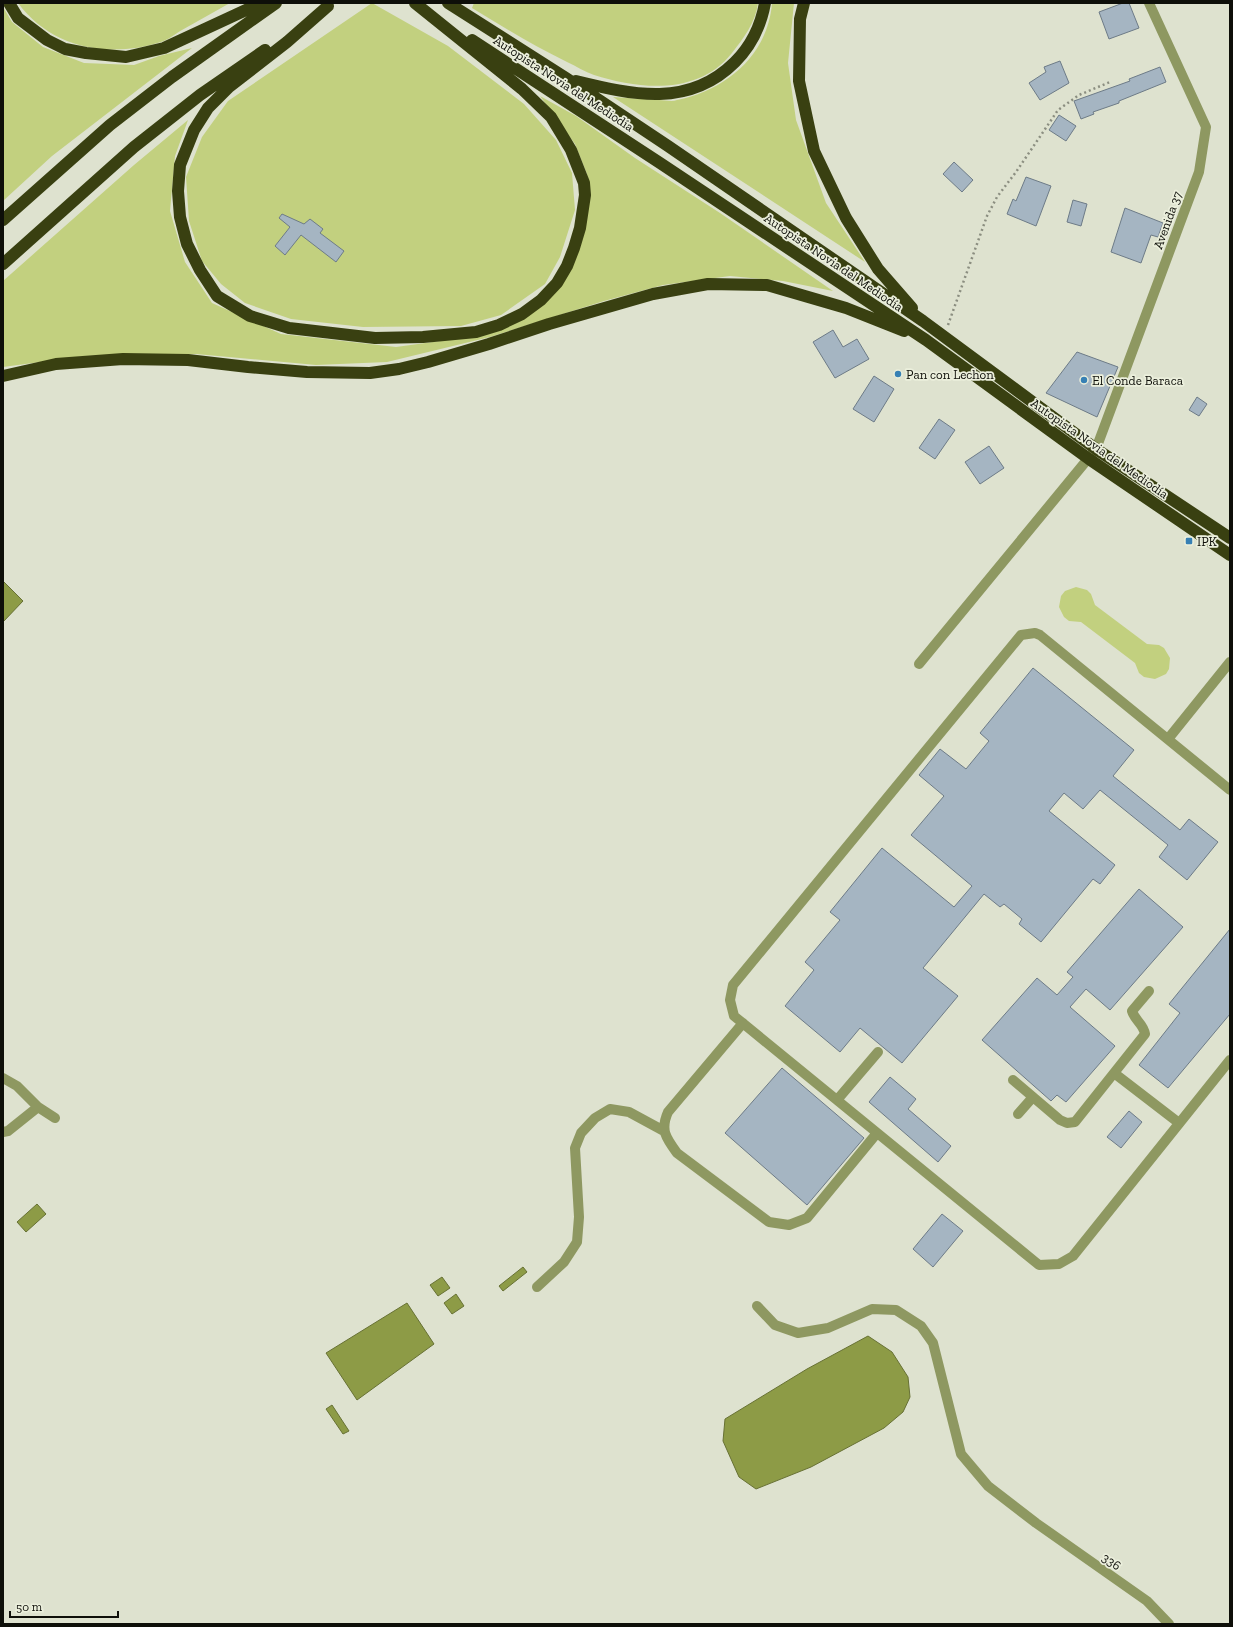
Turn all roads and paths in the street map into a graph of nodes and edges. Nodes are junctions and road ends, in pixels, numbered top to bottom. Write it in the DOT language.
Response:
graph roads {
  1 [pos="9,3"];
  2 [pos="261,3"];
  3 [pos="276,3"];
  4 [pos="415,3"];
  5 [pos="448,3"];
  6 [pos="765,3"];
  7 [pos="804,3"];
  8 [pos="1149,3"];
  9 [pos="330,4"];
  10 [pos="566,78"];
  11 [pos="1110,82"];
  12 [pos="3,220"];
  13 [pos="3,264"];
  14 [pos="923,322"];
  15 [pos="944,337"];
  16 [pos="926,340"];
  17 [pos="3,376"];
  18 [pos="1096,449"];
  19 [pos="1089,459"];
  20 [pos="1230,538"];
  21 [pos="1230,556"];
  22 [pos="1230,662"];
  23 [pos="919,664"];
  24 [pos="1168,739"];
  25 [pos="1230,790"];
  26 [pos="1149,991"];
  27 [pos="743,1023"];
  28 [pos="878,1052"];
  29 [pos="1230,1060"];
  30 [pos="1114,1073"];
  31 [pos="3,1078"];
  32 [pos="1013,1080"];
  33 [pos="1033,1097"];
  34 [pos="837,1100"];
  35 [pos="38,1107"];
  36 [pos="1018,1114"];
  37 [pos="55,1118"];
  38 [pos="1179,1123"];
  39 [pos="3,1132"];
  40 [pos="664,1132"];
  41 [pos="877,1133"];
  42 [pos="537,1287"];
  43 [pos="757,1306"];
  44 [pos="1165,1622"];
  1 -- 2 [label="highway"];
  3 -- 12 [label="highway"];
  4 -- 9 [label="highway"];
  4 -- 16 [label="highway, Autopista Novia del Mediodía"];
  5 -- 10 [label="highway, Autopista Novia del Mediodía"];
  6 -- 10 [label="highway"];
  7 -- 14 [label="highway"];
  8 -- 18 [label="street, Avenida 37"];
  9 -- 13 [label="highway"];
  10 -- 14 [label="highway, Autopista Novia del Mediodía"];
  11 -- 15 [label="path"];
  14 -- 15 [label="highway, Autopista Novia del Mediodía"];
  15 -- 18 [label="highway, Autopista Novia del Mediodía"];
  16 -- 17 [label="highway"];
  16 -- 19 [label="highway, Autopista Novia del Mediodía"];
  18 -- 19 [label="street, Avenida 37"];
  18 -- 20 [label="highway, Autopista Novia del Mediodía"];
  19 -- 21 [label="highway, Autopista Novia del Mediodía"];
  19 -- 23 [label="street, Avenida 37"];
  22 -- 24 [label="street"];
  24 -- 25 [label="street"];
  24 -- 27 [label="street"];
  26 -- 30 [label="street"];
  27 -- 34 [label="street"];
  27 -- 40 [label="street"];
  28 -- 34 [label="street"];
  29 -- 38 [label="street"];
  30 -- 33 [label="street"];
  30 -- 38 [label="street"];
  31 -- 35 [label="street"];
  32 -- 33 [label="street"];
  33 -- 36 [label="street"];
  34 -- 41 [label="street"];
  35 -- 37 [label="street"];
  35 -- 39 [label="street"];
  38 -- 41 [label="street"];
  40 -- 41 [label="street"];
  40 -- 42 [label="street"];
  43 -- 44 [label="street, 336"];
}
